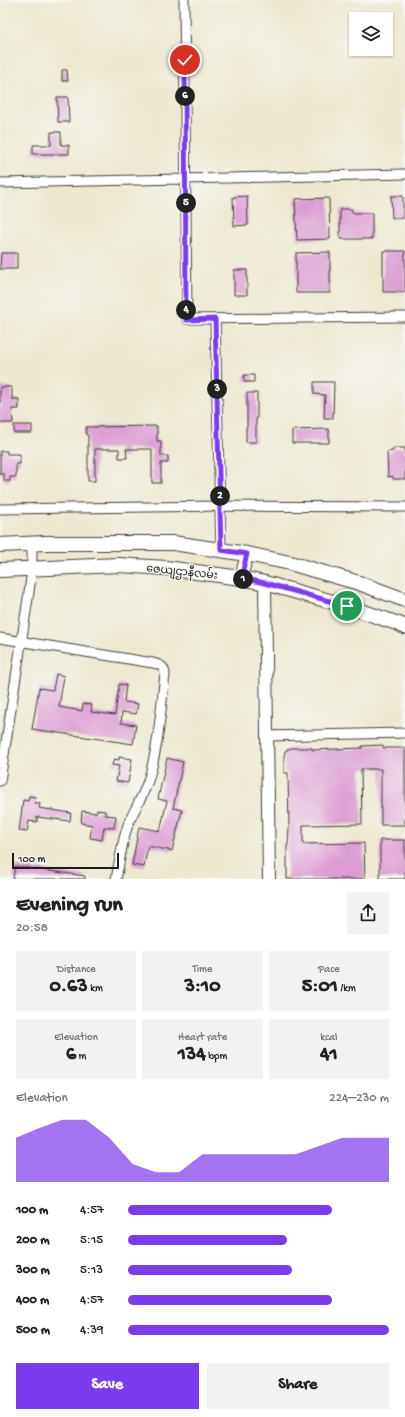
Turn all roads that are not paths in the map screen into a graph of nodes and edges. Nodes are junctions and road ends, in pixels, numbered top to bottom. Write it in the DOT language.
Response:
graph roads {
  1 [pos="184,0"];
  2 [pos="405,174"];
  3 [pos="186,179"];
  4 [pos="0,183"];
  5 [pos="405,317"];
  6 [pos="215,319"];
  7 [pos="220,506"];
  8 [pos="405,507"];
  9 [pos="0,509"];
  10 [pos="32,543"];
  11 [pos="0,545"];
  12 [pos="221,550"];
  13 [pos="247,554"];
  14 [pos="32,569"];
  15 [pos="0,570"];
  16 [pos="241,578"];
  17 [pos="265,583"];
  18 [pos="405,600"];
  19 [pos="405,627"];
  20 [pos="0,638"];
  21 [pos="22,642"];
  22 [pos="405,733"];
  23 [pos="266,736"];
  24 [pos="0,781"];
  25 [pos="116,879"];
  26 [pos="269,879"];
  1 -- 3 [label="street"];
  2 -- 3 [label="street"];
  3 -- 4 [label="street"];
  3 -- 6 [label="street"];
  5 -- 6 [label="street"];
  6 -- 7 [label="street"];
  7 -- 8 [label="street"];
  7 -- 9 [label="street"];
  7 -- 12 [label="street"];
  10 -- 11 [label="main road"];
  10 -- 12 [label="main road"];
  10 -- 14 [label="street"];
  12 -- 13 [label="main road"];
  13 -- 16 [label="street"];
  13 -- 18 [label="main road"];
  14 -- 15 [label="main road, ဇေယျဌာနီလမ်း"];
  14 -- 16 [label="main road, ဇေယျဌာနီလမ်း"];
  14 -- 21 [label="street"];
  16 -- 17 [label="main road, ဇေယျဌာနီလမ်း"];
  17 -- 19 [label="main road, ဇေယျဌာနီလမ်း"];
  17 -- 23 [label="street"];
  20 -- 21 [label="street"];
  21 -- 24 [label="street"];
  21 -- 25 [label="street"];
  22 -- 23 [label="street"];
  23 -- 26 [label="street"];
}
